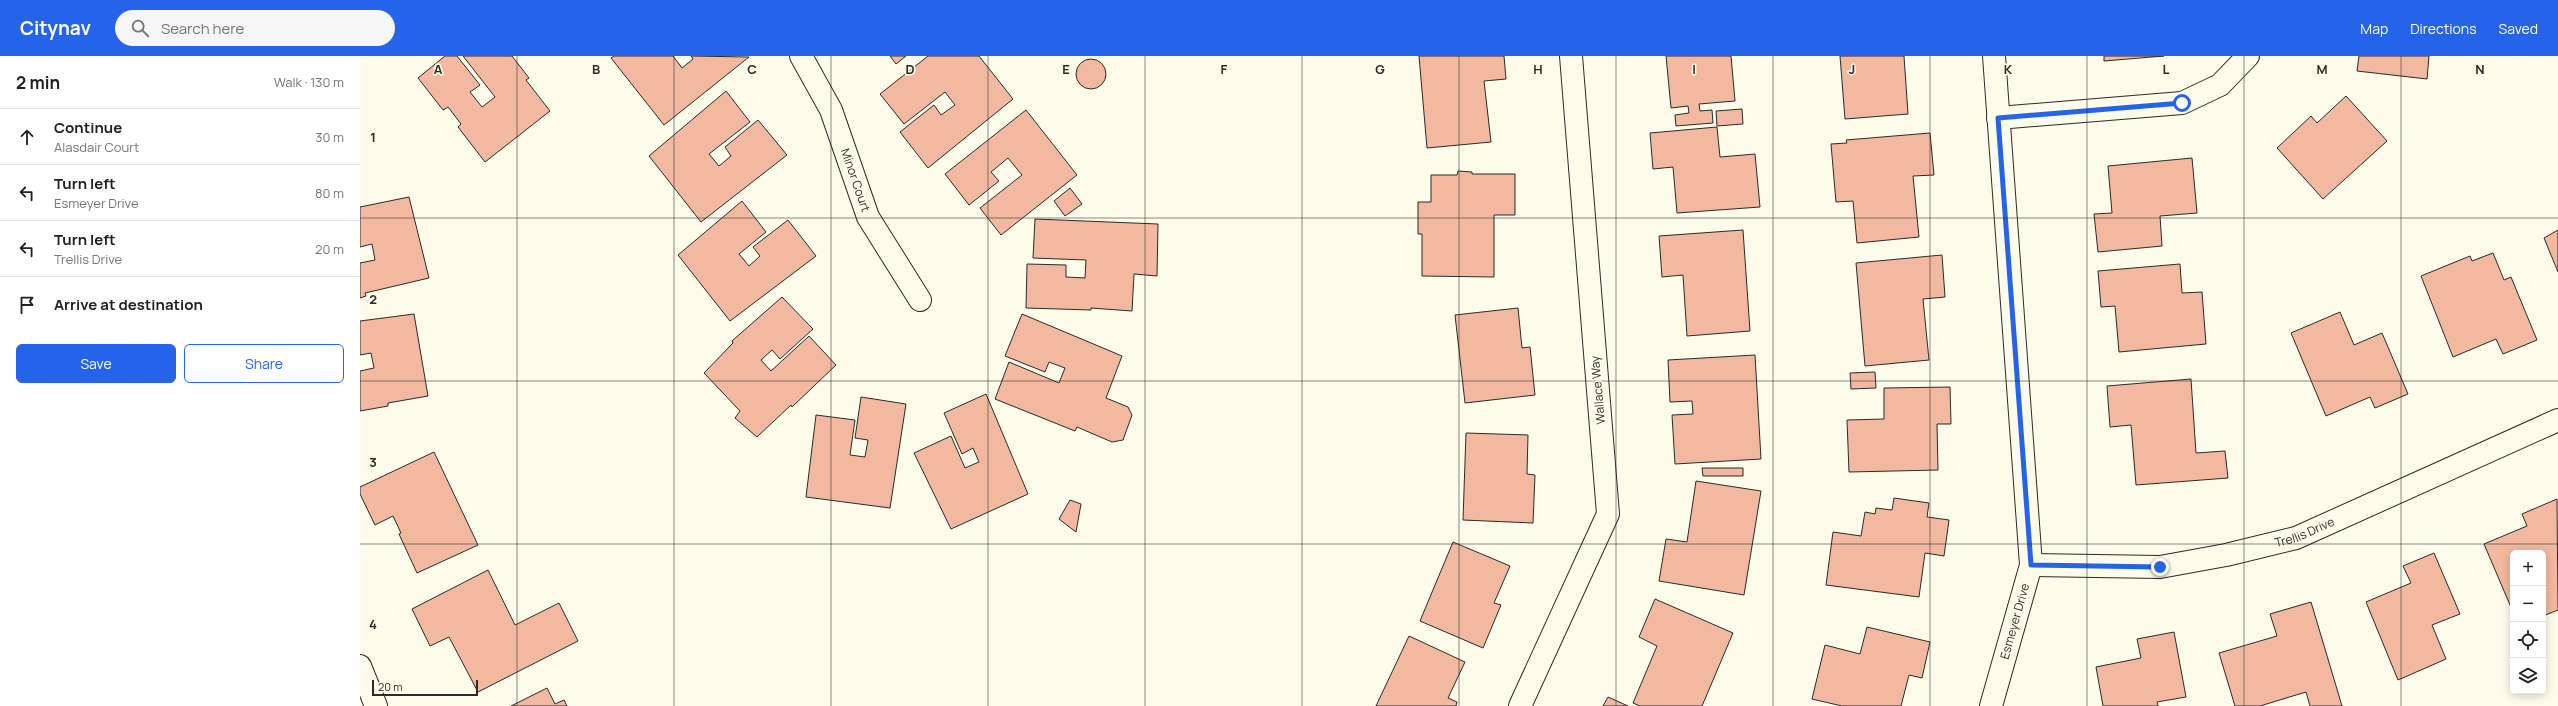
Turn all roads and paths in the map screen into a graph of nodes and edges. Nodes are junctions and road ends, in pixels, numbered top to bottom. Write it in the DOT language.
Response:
graph roads {
  1 [pos="801,56"];
  2 [pos="1571,56"];
  3 [pos="1994,56"];
  4 [pos="2248,56"];
  5 [pos="1998,118"];
  6 [pos="920,300"];
  7 [pos="2558,420"];
  8 [pos="2031,565"];
  9 [pos="360,666"];
  10 [pos="376,706"];
  11 [pos="1520,706"];
  12 [pos="1991,706"];
  1 -- 6 [label="street, Minor Court"];
  2 -- 11 [label="street, Wallace Way"];
  3 -- 5 [label="street, Esmeyer Drive"];
  4 -- 5 [label="street"];
  5 -- 8 [label="street, Esmeyer Drive"];
  7 -- 8 [label="street, Trellis Drive"];
  8 -- 12 [label="street, Esmeyer Drive"];
  9 -- 10 [label="street"];
}
